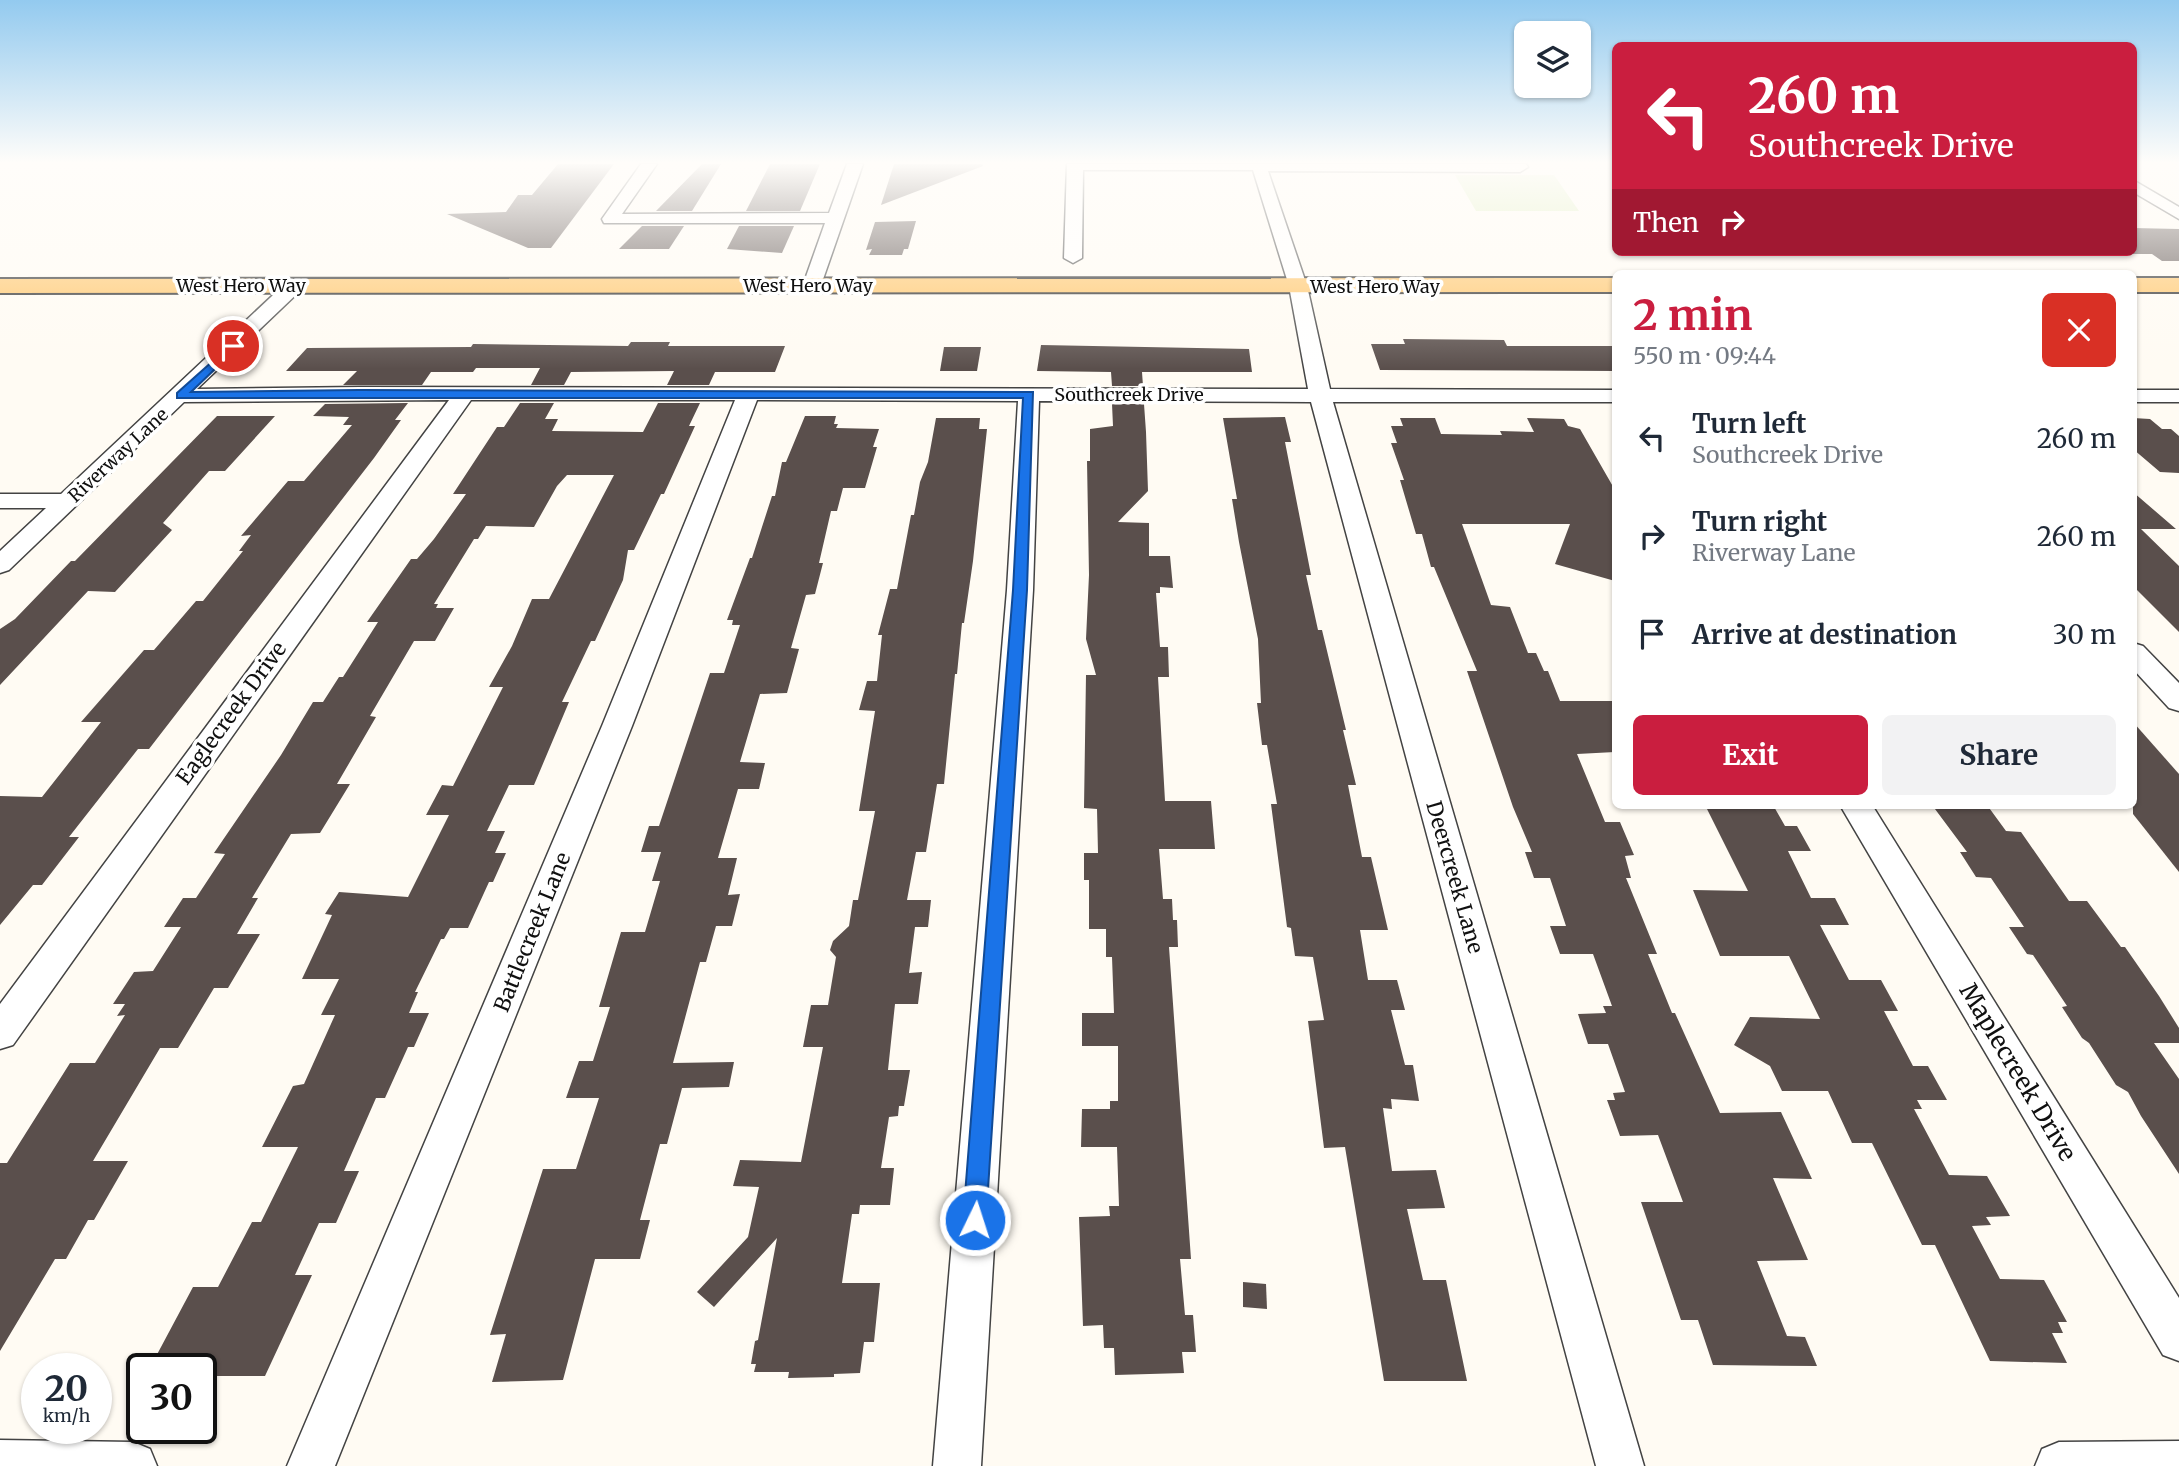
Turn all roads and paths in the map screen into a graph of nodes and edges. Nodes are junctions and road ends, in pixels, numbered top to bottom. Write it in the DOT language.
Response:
graph roads {
  1 [pos="829,232"];
  2 [pos="1074,232"];
  3 [pos="1281,232"];
  4 [pos="1073,258"];
  5 [pos="295,285"];
  6 [pos="812,285"];
  7 [pos="1612,285"];
  8 [pos="2137,285"];
  9 [pos="2179,285"];
  10 [pos="0,286"];
  11 [pos="1298,286"];
  12 [pos="464,394"];
  13 [pos="1320,394"];
  14 [pos="748,395"];
  15 [pos="1029,395"];
  16 [pos="181,396"];
  17 [pos="2137,396"];
  18 [pos="2179,396"];
  19 [pos="1612,400"];
  20 [pos="0,501"];
  21 [pos="68,502"];
  22 [pos="0,565"];
  23 [pos="2137,656"];
  24 [pos="2179,701"];
  25 [pos="1858,809"];
  26 [pos="0,1033"];
  27 [pos="2179,1339"];
  28 [pos="0,1464"];
  29 [pos="2179,1465"];
  30 [pos="133,1466"];
  31 [pos="311,1466"];
  32 [pos="957,1466"];
  33 [pos="1620,1466"];
  34 [pos="2059,1466"];
  1 -- 6 [label="street"];
  2 -- 4 [label="street"];
  3 -- 11 [label="street, Deercreek Lane"];
  5 -- 6 [label="main road, West Hero Way"];
  5 -- 10 [label="main road, West Hero Way"];
  5 -- 16 [label="street, Riverway Lane"];
  6 -- 11 [label="main road, West Hero Way"];
  7 -- 11 [label="main road, West Hero Way"];
  8 -- 9 [label="main road"];
  11 -- 13 [label="street, Deercreek Lane"];
  12 -- 14 [label="street, Southcreek Drive"];
  12 -- 16 [label="street, Southcreek Drive"];
  12 -- 26 [label="street, Eaglecreek Drive"];
  13 -- 15 [label="street, Southcreek Drive"];
  13 -- 19 [label="street, Southcreek Drive"];
  13 -- 33 [label="street, Deercreek Lane"];
  14 -- 15 [label="street, Southcreek Drive"];
  14 -- 31 [label="street, Battlecreek Lane"];
  15 -- 32 [label="street"];
  16 -- 21 [label="street, Riverway Lane"];
  17 -- 18 [label="street"];
  20 -- 21 [label="street"];
  21 -- 22 [label="street, Riverway Lane"];
  23 -- 24 [label="street"];
  25 -- 27 [label="street, Maplecreek Drive"];
  28 -- 30 [label="street"];
  29 -- 34 [label="street"];
}
